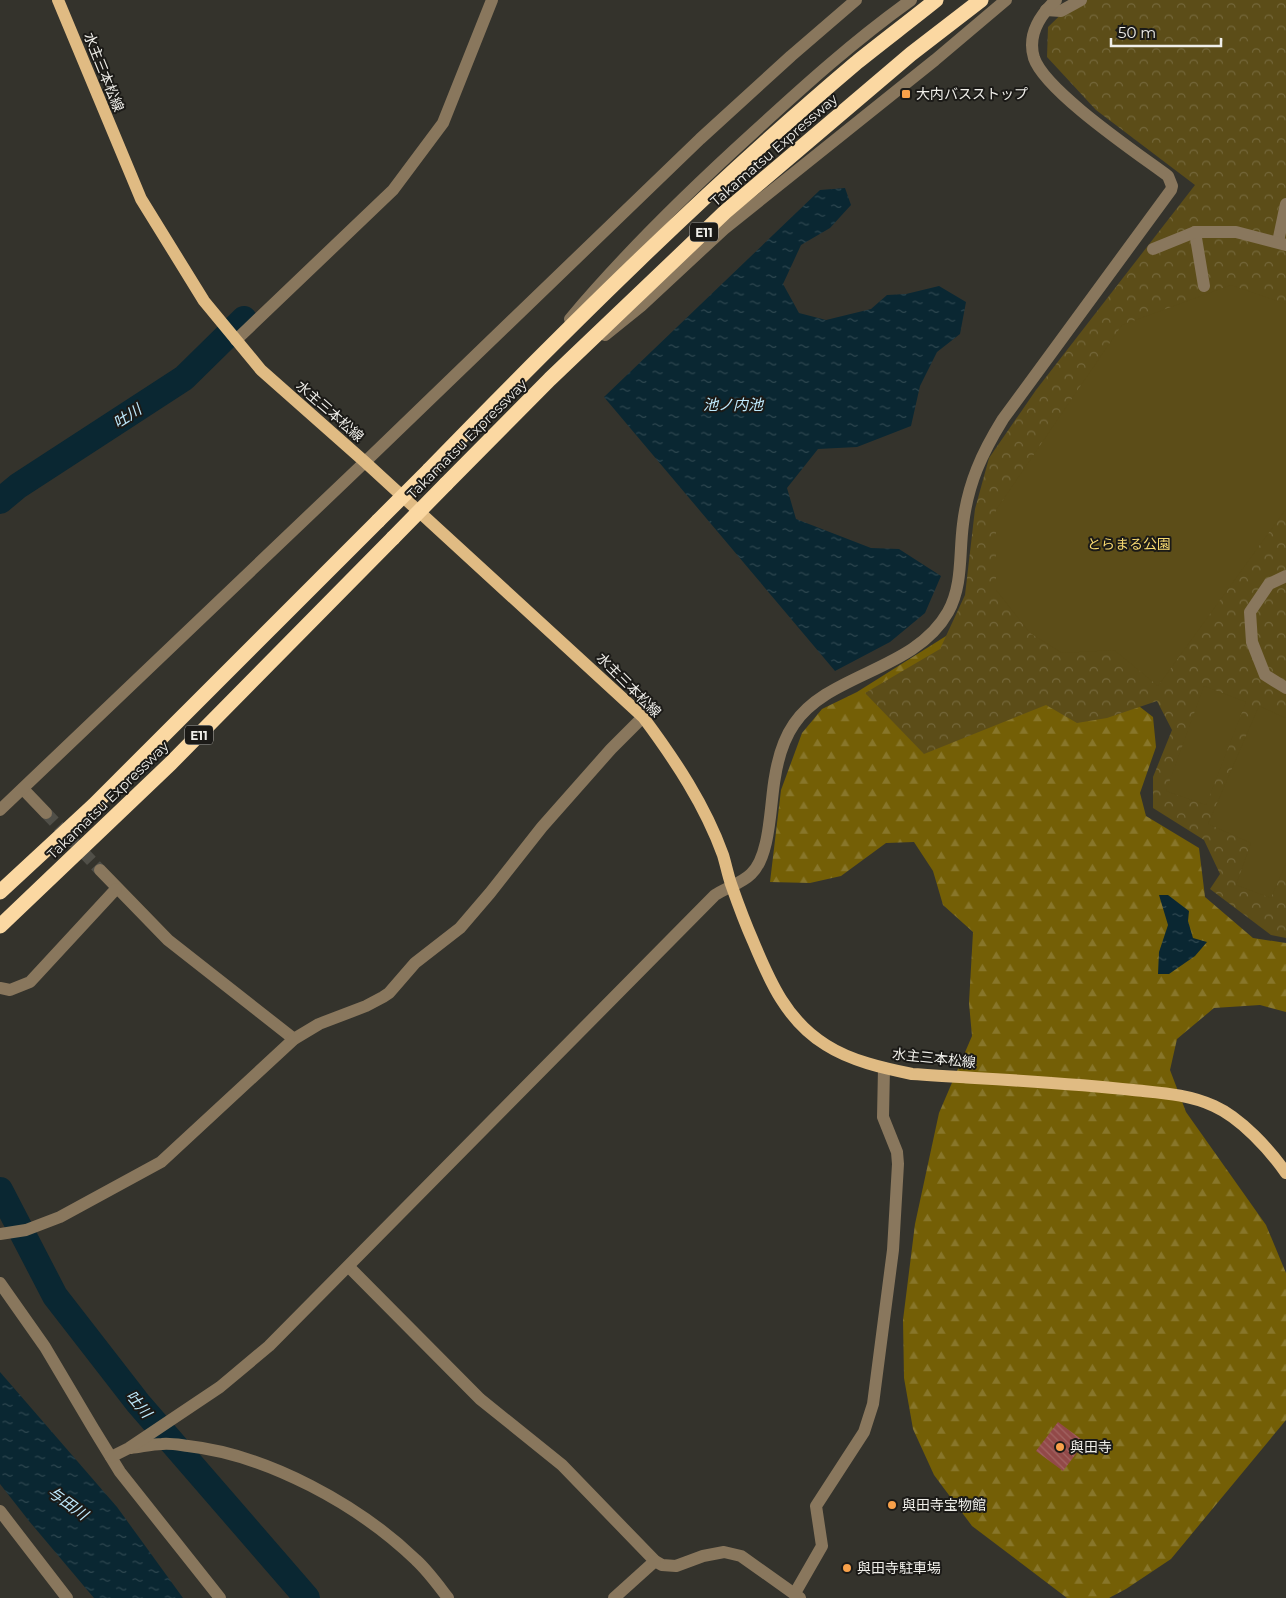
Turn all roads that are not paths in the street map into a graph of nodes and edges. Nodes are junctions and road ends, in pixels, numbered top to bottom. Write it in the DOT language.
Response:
graph roads {
  1 [pos="58,0"];
  2 [pos="492,0"];
  3 [pos="856,0"];
  4 [pos="911,0"];
  5 [pos="936,0"];
  6 [pos="981,0"];
  7 [pos="1006,0"];
  8 [pos="1056,0"];
  9 [pos="1081,0"];
  10 [pos="1046,10"];
  11 [pos="1286,204"];
  12 [pos="1195,232"];
  13 [pos="1282,243"];
  14 [pos="1153,249"];
  15 [pos="1204,286"];
  16 [pos="236,340"];
  17 [pos="533,363"];
  18 [pos="550,379"];
  19 [pos="365,462"];
  20 [pos="1286,576"];
  21 [pos="1286,688"];
  22 [pos="643,717"];
  23 [pos="23,789"];
  24 [pos="0,810"];
  25 [pos="46,813"];
  26 [pos="100,870"];
  27 [pos="732,885"];
  28 [pos="116,889"];
  29 [pos="0,892"];
  30 [pos="0,926"];
  31 [pos="0,988"];
  32 [pos="294,1039"];
  33 [pos="884,1068"];
  34 [pos="1286,1173"];
  35 [pos="0,1234"];
  36 [pos="349,1267"];
  37 [pos="0,1283"];
  38 [pos="129,1448"];
  39 [pos="111,1457"];
  40 [pos="0,1511"];
  41 [pos="655,1561"];
  42 [pos="798,1595"];
  43 [pos="67,1598"];
  44 [pos="220,1598"];
  45 [pos="448,1598"];
  46 [pos="614,1598"];
  1 -- 16 [label="main road, 水主三本松線"];
  2 -- 16 [label="street"];
  3 -- 19 [label="street"];
  4 -- 17 [label="street"];
  5 -- 17 [label="highway, Takamatsu Expressway / E11"];
  6 -- 18 [label="highway, Takamatsu Expressway / E11"];
  7 -- 18 [label="street"];
  8 -- 10 [label="street"];
  9 -- 10 [label="street"];
  10 -- 27 [label="street"];
  11 -- 13 [label="street"];
  12 -- 13 [label="street"];
  12 -- 14 [label="street"];
  12 -- 15 [label="street"];
  16 -- 19 [label="main road, 水主三本松線"];
  17 -- 29 [label="highway, Takamatsu Expressway / E11, bridge"];
  18 -- 30 [label="highway, Takamatsu Expressway / E11, bridge"];
  19 -- 22 [label="main road, 水主三本松線"];
  19 -- 23 [label="street"];
  20 -- 21 [label="street"];
  22 -- 27 [label="main road, 水主三本松線"];
  22 -- 32 [label="street"];
  23 -- 24 [label="street"];
  23 -- 25 [label="street"];
  26 -- 28 [label="street"];
  27 -- 33 [label="main road, 水主三本松線"];
  27 -- 36 [label="street"];
  28 -- 31 [label="street"];
  28 -- 32 [label="street"];
  32 -- 35 [label="street"];
  33 -- 34 [label="main road, 水主三本松線"];
  33 -- 42 [label="street"];
  36 -- 38 [label="street"];
  36 -- 41 [label="street"];
  37 -- 39 [label="street"];
  38 -- 39 [label="street"];
  38 -- 45 [label="street"];
  39 -- 44 [label="street"];
  40 -- 43 [label="street"];
  41 -- 42 [label="street"];
  41 -- 46 [label="street"];
}
